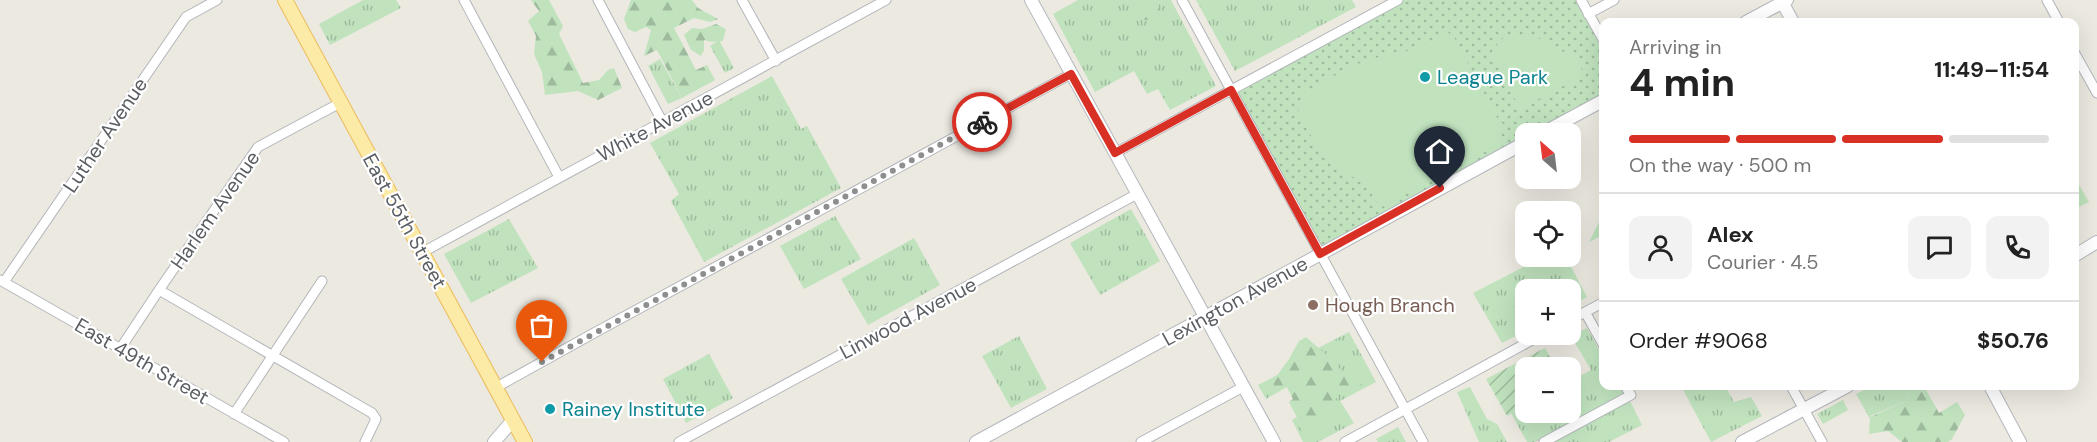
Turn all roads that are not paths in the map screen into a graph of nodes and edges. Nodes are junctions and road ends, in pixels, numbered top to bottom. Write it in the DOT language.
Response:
graph roads {
  1 [pos="217,0"];
  2 [pos="285,0"];
  3 [pos="464,0"];
  4 [pos="598,0"];
  5 [pos="742,0"];
  6 [pos="886,0"];
  7 [pos="1031,0"];
  8 [pos="1182,0"];
  9 [pos="1398,0"];
  10 [pos="1581,0"];
  11 [pos="1614,0"];
  12 [pos="2047,0"];
  13 [pos="1784,1"];
  14 [pos="1588,14"];
  15 [pos="1753,18"];
  16 [pos="1791,18"];
  17 [pos="2057,18"];
  18 [pos="1599,33"];
  19 [pos="776,61"];
  20 [pos="2079,61"];
  21 [pos="1071,74"];
  22 [pos="1231,90"];
  23 [pos="2097,93"];
  24 [pos="340,103"];
  25 [pos="1599,103"];
  26 [pos="663,123"];
  27 [pos="1561,123"];
  28 [pos="1515,148"];
  29 [pos="1115,153"];
  30 [pos="559,177"];
  31 [pos="1137,194"];
  32 [pos="2097,242"];
  33 [pos="423,252"];
  34 [pos="2079,253"];
  35 [pos="1320,254"];
  36 [pos="2,281"];
  37 [pos="322,281"];
  38 [pos="159,290"];
  39 [pos="1599,305"];
  40 [pos="1585,312"];
  41 [pos="1581,314"];
  42 [pos="1204,317"];
  43 [pos="1599,337"];
  44 [pos="1522,345"];
  45 [pos="120,349"];
  46 [pos="272,354"];
  47 [pos="1243,387"];
  48 [pos="495,388"];
  49 [pos="1628,390"];
  50 [pos="1793,390"];
  51 [pos="1840,390"];
  52 [pos="1992,390"];
  53 [pos="1405,408"];
  54 [pos="1804,409"];
  55 [pos="234,414"];
  56 [pos="513,420"];
  57 [pos="284,442"];
  58 [pos="365,442"];
  59 [pos="494,442"];
  60 [pos="525,442"];
  61 [pos="679,442"];
  62 [pos="976,442"];
  63 [pos="1141,442"];
  64 [pos="1274,442"];
  65 [pos="1345,442"];
  66 [pos="1423,442"];
  67 [pos="1544,442"];
  68 [pos="1742,442"];
  69 [pos="1822,442"];
  70 [pos="2020,442"];
  1 -- 36 [label="street, Luther Avenue"];
  2 -- 24 [label="main road, East 55th Street"];
  3 -- 30 [label="street"];
  4 -- 26 [label="street"];
  5 -- 19 [label="street"];
  6 -- 19 [label="street, White Avenue"];
  7 -- 21 [label="street"];
  8 -- 22 [label="street"];
  9 -- 22 [label="street"];
  10 -- 14 [label="street"];
  11 -- 14 [label="street"];
  12 -- 17 [label="street"];
  13 -- 15 [label="street"];
  13 -- 16 [label="street"];
  14 -- 18 [label="street"];
  19 -- 26 [label="street, White Avenue"];
  20 -- 23 [label="street"];
  21 -- 29 [label="street"];
  21 -- 48 [label="street"];
  22 -- 29 [label="street"];
  22 -- 35 [label="street"];
  24 -- 33 [label="main road, East 55th Street"];
  24 -- 38 [label="street, Harlem Avenue"];
  25 -- 27 [label="street"];
  26 -- 30 [label="street, White Avenue"];
  28 -- 35 [label="street, Lexington Avenue"];
  29 -- 31 [label="street"];
  30 -- 33 [label="street, White Avenue"];
  31 -- 42 [label="street"];
  31 -- 61 [label="street, Linwood Avenue"];
  32 -- 34 [label="street"];
  33 -- 48 [label="main road, East 55th Street"];
  35 -- 42 [label="street, Lexington Avenue"];
  35 -- 53 [label="street"];
  36 -- 45 [label="street, East 49th Street"];
  37 -- 46 [label="street"];
  38 -- 45 [label="street, Harlem Avenue"];
  38 -- 46 [label="street"];
  39 -- 40 [label="street"];
  40 -- 41 [label="street"];
  40 -- 43 [label="street"];
  42 -- 47 [label="street"];
  42 -- 62 [label="street, Lexington Avenue"];
  44 -- 53 [label="street"];
  45 -- 55 [label="street, East 49th Street"];
  46 -- 55 [label="street"];
  46 -- 58 [label="street"];
  47 -- 63 [label="street"];
  47 -- 64 [label="street"];
  48 -- 56 [label="main road, East 55th Street"];
  49 -- 67 [label="street"];
  50 -- 54 [label="street"];
  51 -- 54 [label="street"];
  52 -- 70 [label="street"];
  53 -- 65 [label="street"];
  53 -- 66 [label="street"];
  54 -- 68 [label="street"];
  54 -- 69 [label="street"];
  55 -- 57 [label="street, East 49th Street"];
  56 -- 59 [label="street"];
  56 -- 60 [label="main road, East 55th Street"];
}
